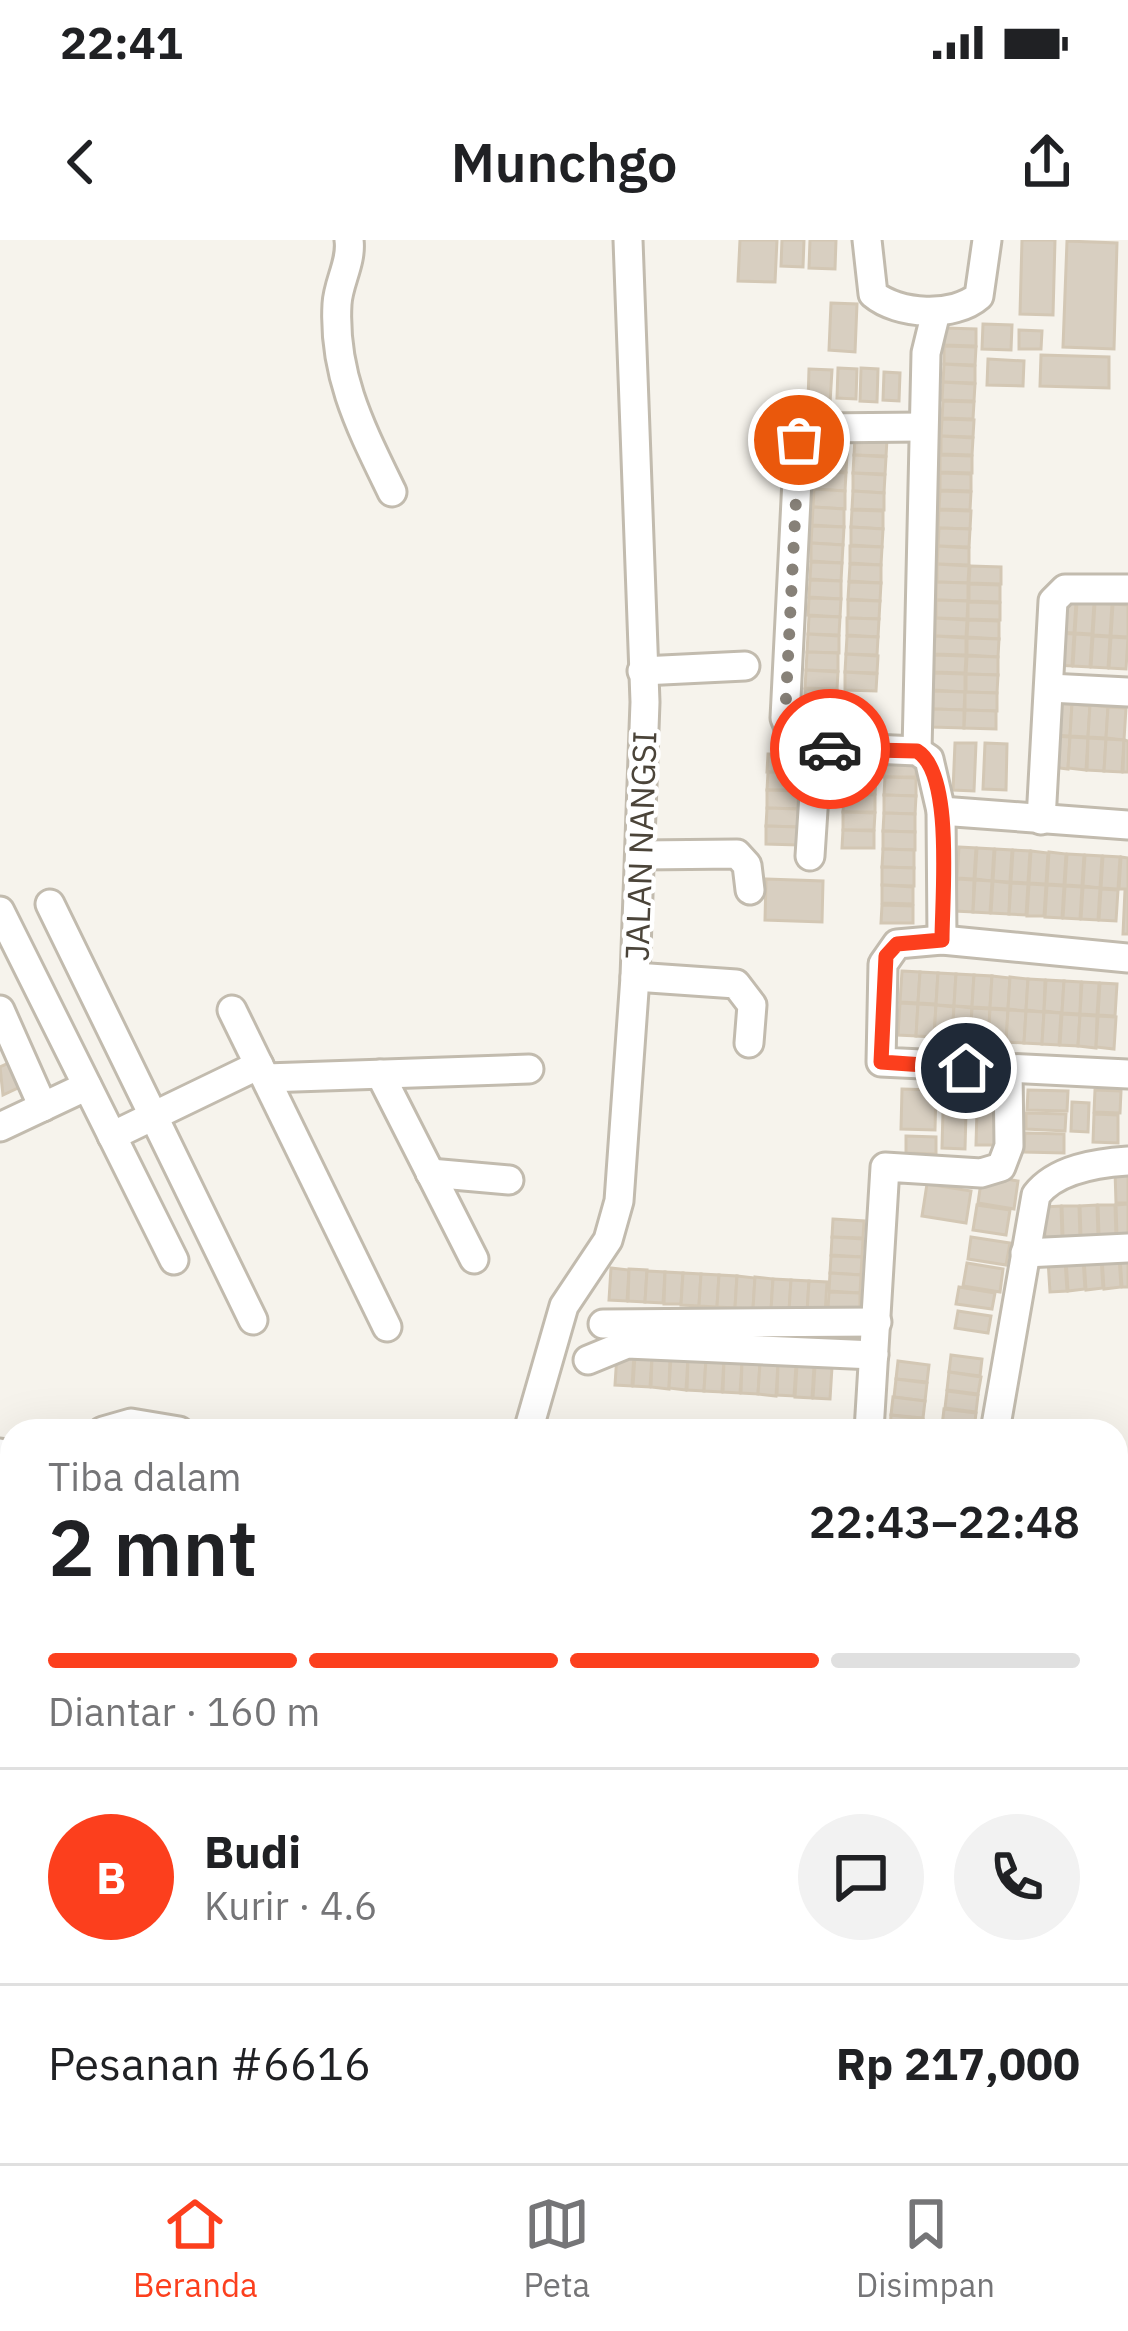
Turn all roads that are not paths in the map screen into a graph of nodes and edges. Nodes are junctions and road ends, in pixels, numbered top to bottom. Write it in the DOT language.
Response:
graph roads {
  1 [pos="349,240"];
  2 [pos="628,240"];
  3 [pos="867,240"];
  4 [pos="987,240"];
  5 [pos="936,312"];
  6 [pos="923,427"];
  7 [pos="392,492"];
  8 [pos="1128,589"];
  9 [pos="745,667"];
  10 [pos="642,671"];
  11 [pos="1049,688"];
  12 [pos="1128,692"];
  13 [pos="817,749"];
  14 [pos="917,751"];
  15 [pos="941,811"];
  16 [pos="1041,820"];
  17 [pos="1128,825"];
  18 [pos="641,855"];
  19 [pos="810,856"];
  20 [pos="750,890"];
  21 [pos="50,904"];
  22 [pos="0,911"];
  23 [pos="942,940"];
  24 [pos="1128,958"];
  25 [pos="635,977"];
  26 [pos="0,1010"];
  27 [pos="232,1010"];
  28 [pos="749,1043"];
  29 [pos="530,1069"];
  30 [pos="1008,1070"];
  31 [pos="262,1071"];
  32 [pos="380,1074"];
  33 [pos="1128,1074"];
  34 [pos="87,1086"];
  35 [pos="43,1107"];
  36 [pos="153,1116"];
  37 [pos="0,1127"];
  38 [pos="112,1136"];
  39 [pos="1128,1161"];
  40 [pos="430,1173"];
  41 [pos="509,1180"];
  42 [pos="1128,1248"];
  43 [pos="1025,1252"];
  44 [pos="474,1259"];
  45 [pos="174,1260"];
  46 [pos="253,1320"];
  47 [pos="603,1324"];
  48 [pos="387,1327"];
  49 [pos="875,1338"];
  50 [pos="588,1360"];
  51 [pos="530,1419"];
  52 [pos="870,1419"];
  53 [pos="996,1419"];
  1 -- 7 [label="street"];
  2 -- 10 [label="street, JALAN NANGSI"];
  3 -- 5 [label="street"];
  4 -- 5 [label="street"];
  5 -- 6 [label="street"];
  6 -- 13 [label="street"];
  6 -- 14 [label="street"];
  8 -- 11 [label="street"];
  9 -- 10 [label="street"];
  10 -- 18 [label="street, JALAN NANGSI"];
  11 -- 12 [label="street"];
  11 -- 16 [label="street"];
  13 -- 14 [label="street"];
  13 -- 19 [label="street"];
  14 -- 15 [label="street"];
  15 -- 16 [label="street"];
  15 -- 23 [label="street"];
  16 -- 17 [label="street"];
  18 -- 20 [label="street"];
  18 -- 25 [label="street, JALAN NANGSI"];
  21 -- 36 [label="street"];
  22 -- 34 [label="street"];
  23 -- 24 [label="street"];
  23 -- 30 [label="street"];
  25 -- 28 [label="street"];
  25 -- 51 [label="street, JALAN NANGSI"];
  26 -- 35 [label="street"];
  27 -- 31 [label="street"];
  29 -- 32 [label="street"];
  30 -- 33 [label="street"];
  30 -- 49 [label="street"];
  31 -- 32 [label="street"];
  31 -- 36 [label="street"];
  31 -- 48 [label="street"];
  32 -- 40 [label="street"];
  34 -- 35 [label="street"];
  34 -- 38 [label="street"];
  35 -- 37 [label="street"];
  36 -- 38 [label="street"];
  36 -- 46 [label="street"];
  38 -- 45 [label="street"];
  39 -- 43 [label="street"];
  40 -- 41 [label="street"];
  40 -- 44 [label="street"];
  42 -- 43 [label="street"];
  43 -- 53 [label="street"];
  47 -- 49 [label="street"];
  49 -- 50 [label="street"];
  49 -- 52 [label="street"];
}
